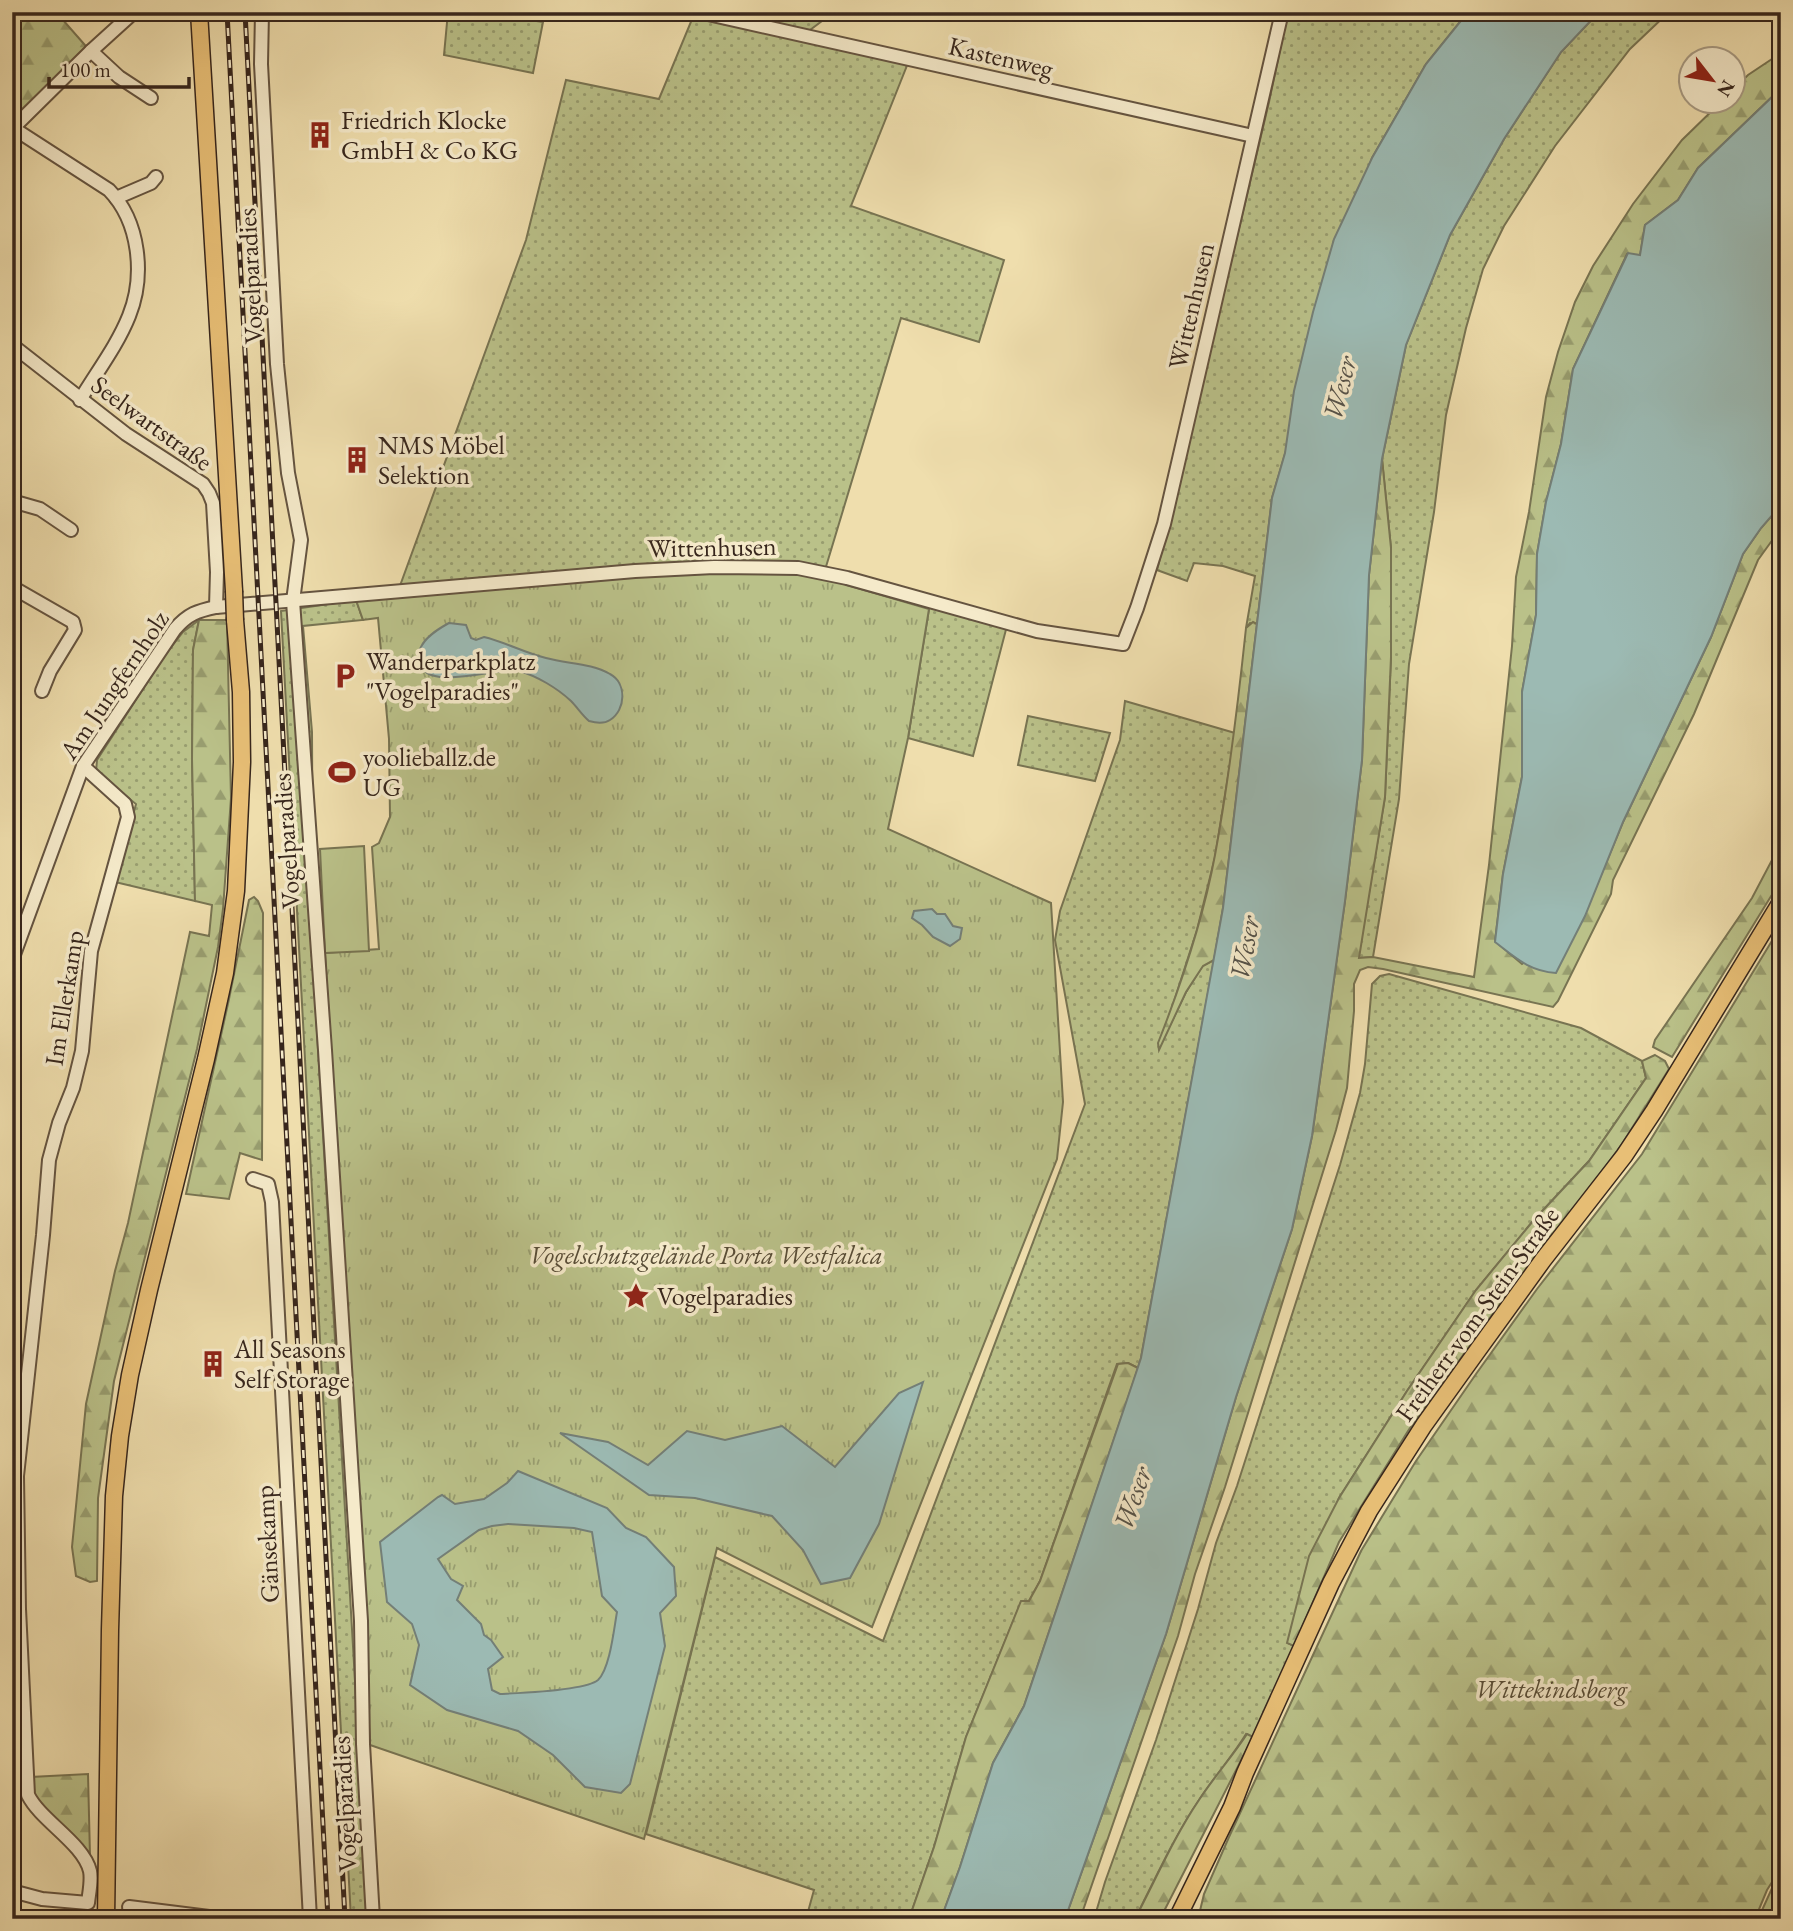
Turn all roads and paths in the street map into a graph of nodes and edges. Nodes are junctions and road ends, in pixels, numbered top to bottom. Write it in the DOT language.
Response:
graph roads {
  1 [pos="134,12"];
  2 [pos="199,12"];
  3 [pos="262,12"];
  4 [pos="699,12"];
  5 [pos="1282,12"];
  6 [pos="91,51"];
  7 [pos="151,98"];
  8 [pos="13,129"];
  9 [pos="1253,136"];
  10 [pos="156,177"];
  11 [pos="116,198"];
  12 [pos="12,345"];
  13 [pos="80,400"];
  14 [pos="12,500"];
  15 [pos="72,530"];
  16 [pos="12,587"];
  17 [pos="293,601"];
  18 [pos="216,607"];
  19 [pos="42,691"];
  20 [pos="83,766"];
  21 [pos="1781,902"];
  22 [pos="12,960"];
  23 [pos="253,1179"];
  24 [pos="1245,1773"];
  25 [pos="12,1891"];
  26 [pos="128,1907"];
  27 [pos="106,1919"];
  28 [pos="225,1919"];
  29 [pos="310,1919"];
  30 [pos="373,1919"];
  31 [pos="1169,1919"];
  32 [pos="1177,1919"];
  1 -- 6 [label="street"];
  2 -- 27 [label="main road, bridge"];
  3 -- 17 [label="street, Vogelparadies"];
  4 -- 9 [label="street, Kastenweg"];
  5 -- 9 [label="street, Wittenhusen"];
  6 -- 7 [label="street"];
  6 -- 8 [label="street"];
  8 -- 11 [label="street"];
  9 -- 17 [label="street, Wittenhusen"];
  10 -- 11 [label="street"];
  11 -- 13 [label="street"];
  12 -- 13 [label="street, Seelwartstraße"];
  13 -- 18 [label="street, Seelwartstraße"];
  14 -- 15 [label="street"];
  16 -- 19 [label="street"];
  17 -- 18 [label="street, Am Jungfernholz"];
  17 -- 30 [label="street, Vogelparadies"];
  18 -- 20 [label="street, Am Jungfernholz"];
  20 -- 22 [label="street, Am Jungfernholz"];
  20 -- 25 [label="street, Im Ellerkamp"];
  21 -- 24 [label="main road, Freiherr-vom-Stein-Straße"];
  23 -- 29 [label="street, Gänsekamp"];
  24 -- 31 [label="main road, Freiherr-vom-Stein-Straße"];
  24 -- 32 [label="main road, Freiherr-vom-Stein-Straße"];
  26 -- 28 [label="street"];
}
